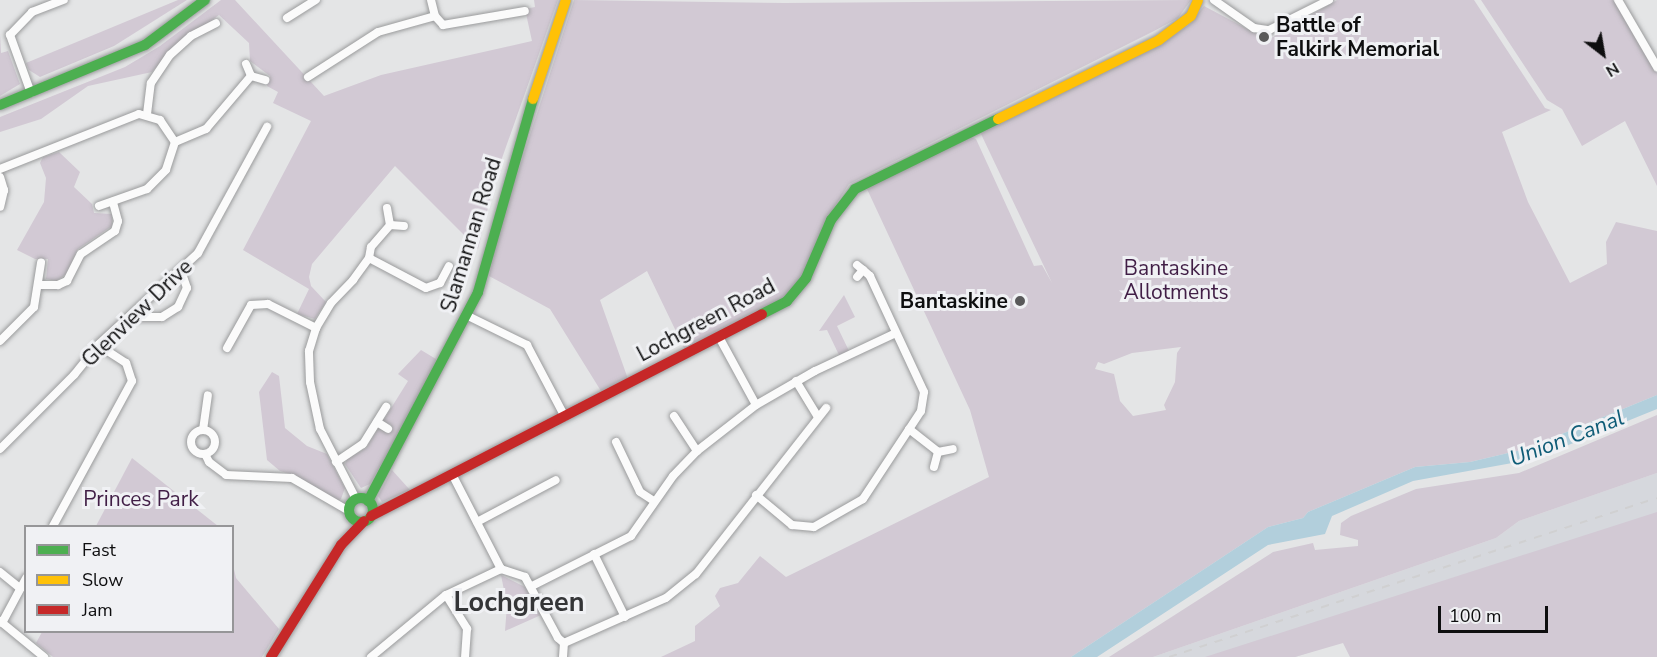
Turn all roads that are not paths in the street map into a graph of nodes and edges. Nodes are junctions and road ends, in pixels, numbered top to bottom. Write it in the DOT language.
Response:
graph roads {
  1 [pos="64,0"];
  2 [pos="205,0"];
  3 [pos="316,0"];
  4 [pos="431,0"];
  5 [pos="566,0"];
  6 [pos="1198,0"];
  7 [pos="1214,0"];
  8 [pos="1329,0"];
  9 [pos="1618,0"];
  10 [pos="525,11"];
  11 [pos="435,16"];
  12 [pos="287,18"];
  13 [pos="216,23"];
  14 [pos="335,60"];
  15 [pos="246,64"];
  16 [pos="1657,67"];
  17 [pos="341,69"];
  18 [pos="251,76"];
  19 [pos="308,77"];
  20 [pos="265,80"];
  21 [pos="31,93"];
  22 [pos="0,105"];
  23 [pos="147,114"];
  24 [pos="267,127"];
  25 [pos="176,142"];
  26 [pos="0,169"];
  27 [pos="0,177"];
  28 [pos="113,202"];
  29 [pos="99,206"];
  30 [pos="0,207"];
  31 [pos="387,208"];
  32 [pos="390,225"];
  33 [pos="404,226"];
  34 [pos="369,258"];
  35 [pos="40,263"];
  36 [pos="449,266"];
  37 [pos="859,270"];
  38 [pos="181,272"];
  39 [pos="38,285"];
  40 [pos="468,316"];
  41 [pos="132,317"];
  42 [pos="316,328"];
  43 [pos="896,333"];
  44 [pos="719,337"];
  45 [pos="0,341"];
  46 [pos="98,345"];
  47 [pos="227,348"];
  48 [pos="796,381"];
  49 [pos="208,395"];
  50 [pos="756,405"];
  51 [pos="386,407"];
  52 [pos="826,408"];
  53 [pos="675,416"];
  54 [pos="565,417"];
  55 [pos="818,417"];
  56 [pos="377,422"];
  57 [pos="388,429"];
  58 [pos="909,429"];
  59 [pos="203,430"];
  60 [pos="616,442"];
  61 [pos="0,449"];
  62 [pos="953,449"];
  63 [pos="697,451"];
  64 [pos="938,452"];
  65 [pos="205,454"];
  66 [pos="336,462"];
  67 [pos="934,467"];
  68 [pos="453,476"];
  69 [pos="556,480"];
  70 [pos="756,495"];
  71 [pos="654,501"];
  72 [pos="366,508"];
  73 [pos="350,513"];
  74 [pos="477,522"];
  75 [pos="54,525"];
  76 [pos="341,545"];
  77 [pos="594,554"];
  78 [pos="501,569"];
  79 [pos="0,572"];
  80 [pos="24,581"];
  81 [pos="532,586"];
  82 [pos="20,588"];
  83 [pos="446,595"];
  84 [pos="625,617"];
  85 [pos="1,622"];
  86 [pos="564,643"];
  87 [pos="44,657"];
  88 [pos="271,657"];
  89 [pos="370,657"];
  90 [pos="465,657"];
  91 [pos="563,657"];
  1 -- 21 [label="street"];
  2 -- 21 [label="street"];
  3 -- 12 [label="street"];
  4 -- 11 [label="street"];
  5 -- 40 [label="street, Slamannan Road"];
  6 -- 44 [label="street, Lochgreen Road"];
  7 -- 8 [label="street"];
  9 -- 16 [label="street"];
  10 -- 11 [label="street"];
  11 -- 14 [label="street"];
  13 -- 23 [label="street"];
  14 -- 17 [label="street"];
  14 -- 19 [label="street"];
  15 -- 18 [label="street"];
  18 -- 20 [label="street"];
  18 -- 25 [label="street"];
  21 -- 22 [label="street"];
  23 -- 25 [label="street"];
  23 -- 26 [label="street"];
  24 -- 38 [label="street, Glenview Drive"];
  25 -- 28 [label="street"];
  27 -- 30 [label="street"];
  28 -- 29 [label="street"];
  28 -- 39 [label="street"];
  31 -- 32 [label="street"];
  32 -- 33 [label="street"];
  32 -- 34 [label="street"];
  34 -- 36 [label="street"];
  34 -- 42 [label="street"];
  35 -- 39 [label="street"];
  37 -- 43 [label="street"];
  38 -- 41 [label="street, Glenview Drive"];
  38 -- 41 [label="street"];
  39 -- 45 [label="street"];
  40 -- 54 [label="street"];
  40 -- 72 [label="street, Slamannan Road"];
  41 -- 46 [label="street, Glenview Drive"];
  42 -- 47 [label="street"];
  42 -- 66 [label="street"];
  43 -- 48 [label="street"];
  43 -- 58 [label="street"];
  44 -- 50 [label="street"];
  44 -- 54 [label="street, Lochgreen Road"];
  46 -- 61 [label="street, Glenview Drive"];
  46 -- 75 [label="street"];
  48 -- 50 [label="street"];
  48 -- 55 [label="street"];
  49 -- 59 [label="street"];
  50 -- 63 [label="street"];
  51 -- 56 [label="street"];
  52 -- 55 [label="street"];
  53 -- 63 [label="street"];
  54 -- 68 [label="street, Lochgreen Road"];
  55 -- 70 [label="street"];
  56 -- 57 [label="street"];
  56 -- 66 [label="street"];
  58 -- 64 [label="street"];
  58 -- 70 [label="street"];
  59 -- 65 [label="street"];
  59 -- 65 [label="street"];
  60 -- 71 [label="street"];
  62 -- 64 [label="street"];
  63 -- 71 [label="street"];
  64 -- 67 [label="street"];
  65 -- 73 [label="street"];
  66 -- 72 [label="street"];
  68 -- 72 [label="street, Lochgreen Road"];
  68 -- 74 [label="street"];
  69 -- 74 [label="street"];
  70 -- 84 [label="street"];
  71 -- 77 [label="street"];
  72 -- 73 [label="street"];
  72 -- 73 [label="street, Slamannan Road"];
  72 -- 76 [label="street, Slamannan Road"];
  73 -- 76 [label="street, Slamannan Road"];
  74 -- 78 [label="street"];
  76 -- 88 [label="street, Slamannan Road"];
  77 -- 81 [label="street"];
  77 -- 84 [label="street"];
  78 -- 81 [label="street"];
  78 -- 83 [label="street"];
  79 -- 82 [label="street"];
  80 -- 82 [label="street"];
  81 -- 86 [label="street"];
  82 -- 85 [label="street"];
  83 -- 89 [label="street"];
  83 -- 90 [label="street"];
  84 -- 86 [label="street"];
  85 -- 87 [label="street"];
  86 -- 91 [label="street"];
}
